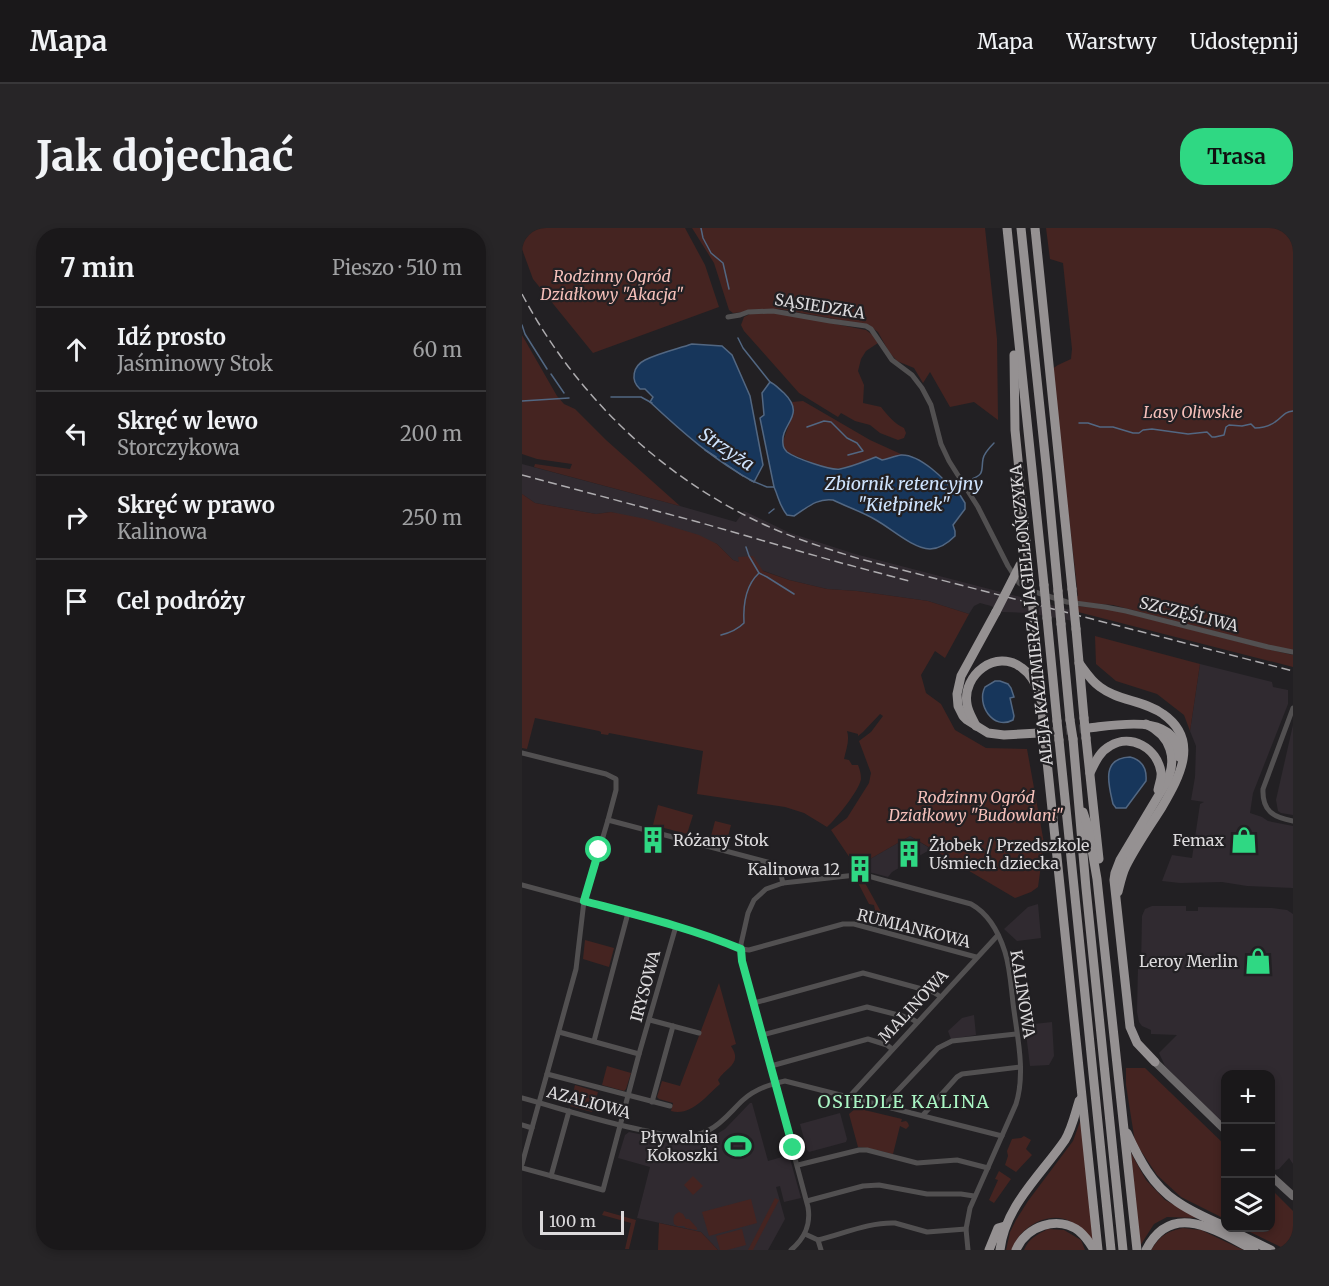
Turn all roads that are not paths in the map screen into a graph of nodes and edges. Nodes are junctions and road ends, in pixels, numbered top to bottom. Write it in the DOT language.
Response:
graph roads {
  1 [pos="1007,228"];
  2 [pos="1022,228"];
  3 [pos="1035,228"];
  4 [pos="1014,300"];
  5 [pos="728,317"];
  6 [pos="1027,548"];
  7 [pos="1078,604"];
  8 [pos="1293,652"];
  9 [pos="1079,663"];
  10 [pos="1040,694"];
  11 [pos="1293,708"];
  12 [pos="1146,724"];
  13 [pos="976,726"];
  14 [pos="1089,728"];
  15 [pos="1039,733"];
  16 [pos="522,753"];
  17 [pos="1090,773"];
  18 [pos="1178,777"];
  19 [pos="1078,797"];
  20 [pos="1158,797"];
  21 [pos="608,820"];
  22 [pos="1293,821"];
  23 [pos="1097,879"];
  24 [pos="783,883"];
  25 [pos="522,885"];
  26 [pos="1116,898"];
  27 [pos="584,901"];
  28 [pos="628,913"];
  29 [pos="676,926"];
  30 [pos="998,935"];
  31 [pos="741,949"];
  32 [pos="976,957"];
  33 [pos="940,997"];
  34 [pos="754,1003"];
  35 [pos="650,1020"];
  36 [pos="916,1022"];
  37 [pos="673,1026"];
  38 [pos="560,1032"];
  39 [pos="699,1033"];
  40 [pos="1016,1034"];
  41 [pos="762,1035"];
  42 [pos="594,1041"];
  43 [pos="892,1049"];
  44 [pos="639,1054"];
  45 [pos="1155,1062"];
  46 [pos="771,1066"];
  47 [pos="1020,1067"];
  48 [pos="548,1074"];
  49 [pos="776,1083"];
  50 [pos="629,1095"];
  51 [pos="849,1097"];
  52 [pos="1082,1097"];
  53 [pos="522,1098"];
  54 [pos="652,1102"];
  55 [pos="539,1103"];
  56 [pos="884,1105"];
  57 [pos="670,1106"];
  58 [pos="569,1111"];
  59 [pos="924,1115"];
  60 [pos="522,1125"];
  61 [pos="620,1126"];
  62 [pos="1124,1126"];
  63 [pos="1221,1126"];
  64 [pos="532,1128"];
  65 [pos="1002,1136"];
  66 [pos="798,1165"];
  67 [pos="522,1166"];
  68 [pos="988,1168"];
  69 [pos="551,1176"];
  70 [pos="1273,1178"];
  71 [pos="974,1196"];
  72 [pos="1293,1196"];
  73 [pos="807,1201"];
  74 [pos="1221,1224"];
  75 [pos="1005,1226"];
  76 [pos="966,1229"];
  77 [pos="1236,1232"];
  78 [pos="805,1234"];
  79 [pos="818,1240"];
  80 [pos="791,1250"];
  81 [pos="821,1250"];
  82 [pos="968,1250"];
  83 [pos="989,1250"];
  84 [pos="1000,1250"];
  85 [pos="1016,1250"];
  86 [pos="1096,1250"];
  87 [pos="1111,1250"];
  88 [pos="1123,1250"];
  89 [pos="1137,1250"];
  90 [pos="1146,1250"];
  91 [pos="1254,1250"];
  92 [pos="1271,1250"];
  1 -- 4 [label="highway, ALEJA KAZIMIERZA JAGIELLOŃCZYKA"];
  2 -- 19 [label="highway, ALEJA KAZIMIERZA JAGIELLOŃCZYKA, bridge"];
  3 -- 9 [label="highway, bridge"];
  4 -- 6 [label="highway"];
  4 -- 87 [label="highway, ALEJA KAZIMIERZA JAGIELLOŃCZYKA, bridge"];
  5 -- 7 [label="street, SĄSIEDZKA"];
  6 -- 10 [label="highway, bridge"];
  6 -- 13 [label="highway, bridge"];
  7 -- 8 [label="street, SZCZĘŚLIWA"];
  9 -- 17 [label="highway, bridge"];
  9 -- 18 [label="highway"];
  10 -- 13 [label="highway"];
  10 -- 52 [label="highway, bridge"];
  11 -- 22 [label="street"];
  12 -- 14 [label="highway"];
  12 -- 18 [label="highway"];
  12 -- 20 [label="highway"];
  13 -- 15 [label="highway"];
  16 -- 21 [label="street"];
  17 -- 20 [label="highway"];
  17 -- 23 [label="highway"];
  18 -- 26 [label="highway"];
  19 -- 23 [label="highway"];
  19 -- 88 [label="highway, ALEJA KAZIMIERZA JAGIELLOŃCZYKA"];
  20 -- 26 [label="highway"];
  21 -- 24 [label="street"];
  21 -- 27 [label="street"];
  23 -- 62 [label="highway"];
  24 -- 30 [label="street, KALINOWA"];
  24 -- 31 [label="street, KALINOWA"];
  25 -- 27 [label="street"];
  26 -- 45 [label="highway"];
  27 -- 28 [label="street"];
  27 -- 38 [label="street"];
  28 -- 29 [label="street"];
  28 -- 42 [label="street"];
  29 -- 31 [label="street"];
  29 -- 35 [label="street, IRYSOWA"];
  30 -- 32 [label="street, MALINOWA"];
  30 -- 40 [label="street, KALINOWA"];
  31 -- 32 [label="street, RUMIANKOWA"];
  31 -- 34 [label="street, KALINOWA"];
  32 -- 33 [label="street, MALINOWA"];
  33 -- 34 [label="street"];
  33 -- 36 [label="street, MALINOWA"];
  34 -- 41 [label="street, KALINOWA"];
  35 -- 37 [label="street"];
  35 -- 44 [label="street, IRYSOWA"];
  36 -- 41 [label="street"];
  36 -- 43 [label="street, MALINOWA"];
  37 -- 39 [label="street"];
  37 -- 54 [label="street"];
  38 -- 42 [label="street"];
  38 -- 48 [label="street"];
  40 -- 47 [label="street, KALINOWA"];
  40 -- 56 [label="street"];
  41 -- 46 [label="street, KALINOWA"];
  42 -- 44 [label="street"];
  43 -- 46 [label="street"];
  43 -- 51 [label="street, MALINOWA"];
  44 -- 50 [label="street, IRYSOWA"];
  45 -- 63 [label="street"];
  46 -- 49 [label="street, KALINOWA"];
  47 -- 59 [label="street"];
  47 -- 65 [label="street, KALINOWA"];
  48 -- 50 [label="street"];
  48 -- 55 [label="street"];
  49 -- 51 [label="street"];
  49 -- 61 [label="street, AZALIOWA"];
  49 -- 66 [label="street, KALINOWA"];
  50 -- 54 [label="street"];
  50 -- 61 [label="street, IRYSOWA"];
  51 -- 56 [label="street"];
  52 -- 75 [label="highway"];
  52 -- 86 [label="highway"];
  53 -- 55 [label="street, AZALIOWA"];
  54 -- 57 [label="street"];
  55 -- 58 [label="street, AZALIOWA"];
  55 -- 64 [label="street"];
  56 -- 59 [label="street"];
  58 -- 61 [label="street, AZALIOWA"];
  58 -- 69 [label="street"];
  59 -- 65 [label="street"];
  60 -- 64 [label="street"];
  61 -- 69 [label="street, IRYSOWA"];
  62 -- 74 [label="highway"];
  62 -- 89 [label="highway"];
  64 -- 67 [label="street"];
  65 -- 68 [label="street, KALINOWA"];
  66 -- 68 [label="street"];
  66 -- 73 [label="street, KALINOWA"];
  67 -- 69 [label="street, IRYSOWA"];
  68 -- 71 [label="street, KALINOWA"];
  70 -- 72 [label="street"];
  71 -- 73 [label="street"];
  71 -- 76 [label="street, KALINOWA"];
  73 -- 78 [label="street, KALINOWA"];
  75 -- 83 [label="highway"];
  75 -- 84 [label="highway"];
  76 -- 79 [label="street"];
  76 -- 82 [label="street, KALINOWA"];
  77 -- 92 [label="highway"];
  78 -- 79 [label="street"];
  78 -- 80 [label="street"];
  79 -- 81 [label="street"];
  85 -- 86 [label="highway"];
  90 -- 91 [label="highway"];
}
